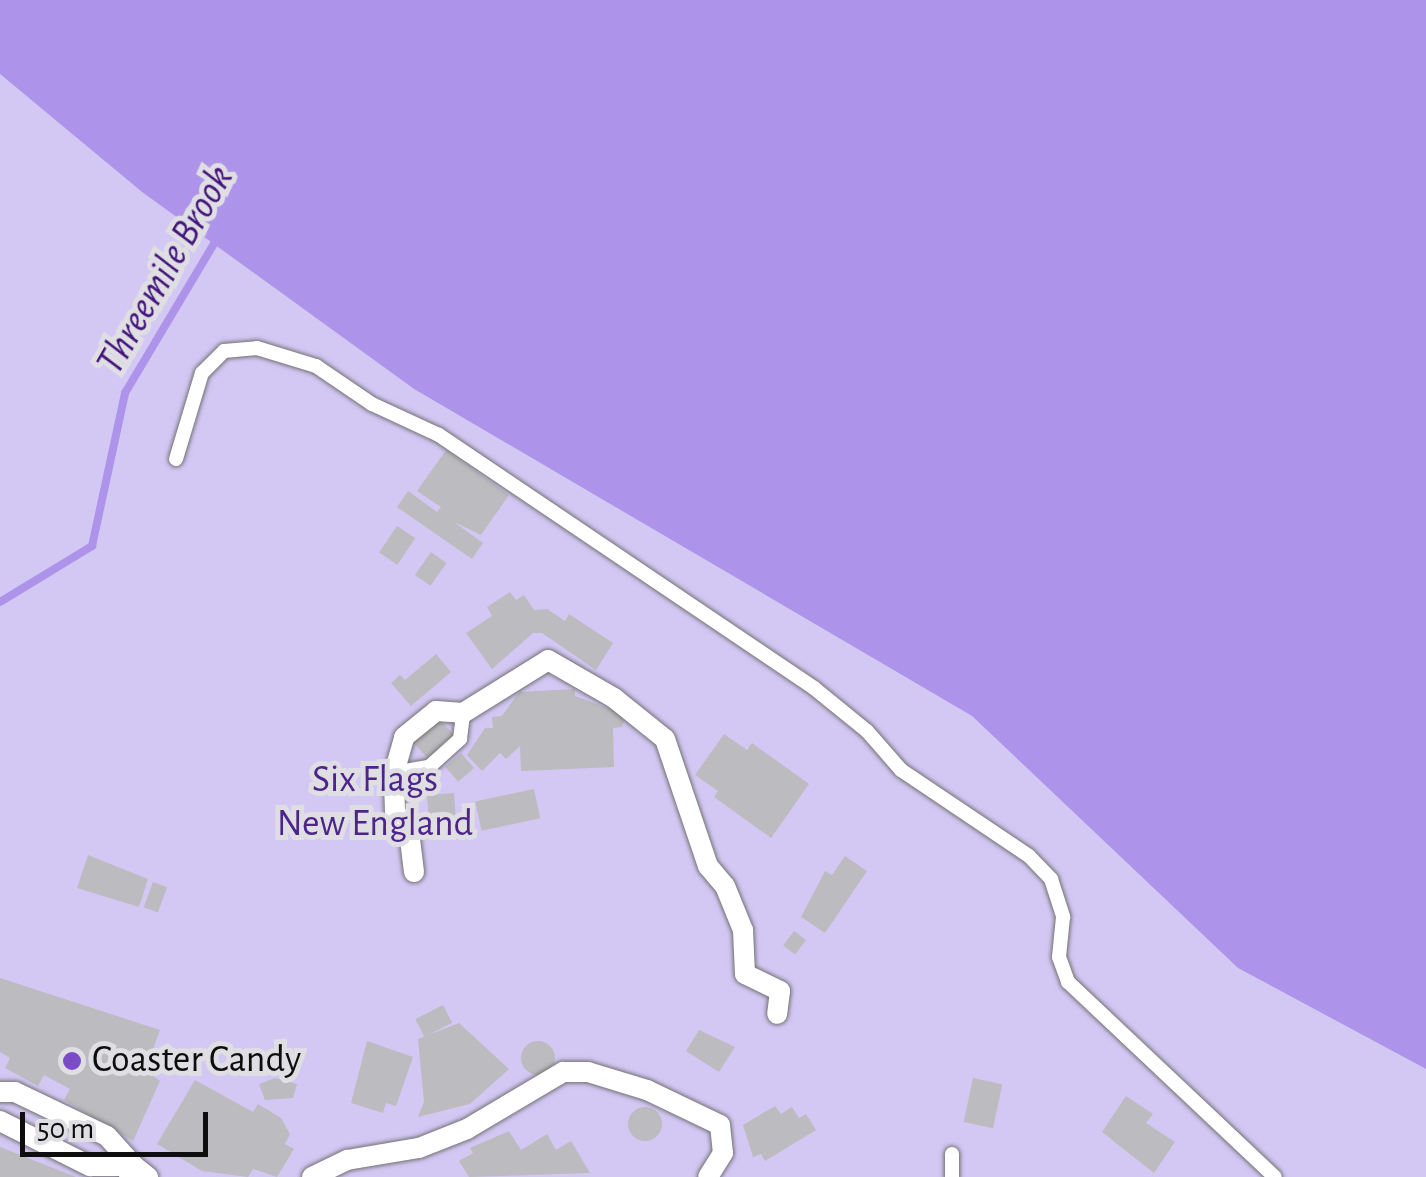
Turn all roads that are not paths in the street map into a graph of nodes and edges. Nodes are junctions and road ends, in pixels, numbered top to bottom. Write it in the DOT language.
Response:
graph roads {
  1 [pos="176,459"];
  2 [pos="462,714"];
  3 [pos="394,773"];
  4 [pos="414,872"];
  5 [pos="777,1014"];
  6 [pos="0,1092"];
  7 [pos="0,1121"];
  8 [pos="952,1154"];
  9 [pos="137,1173"];
  10 [pos="312,1177"];
  11 [pos="708,1177"];
  12 [pos="952,1177"];
  13 [pos="1276,1177"];
  1 -- 13 [label="lane"];
  2 -- 3 [label="lane"];
  2 -- 3 [label="street"];
  2 -- 5 [label="street"];
  3 -- 4 [label="street"];
  6 -- 9 [label="street"];
  7 -- 9 [label="street"];
  8 -- 12 [label="lane"];
  10 -- 11 [label="street"];
}
